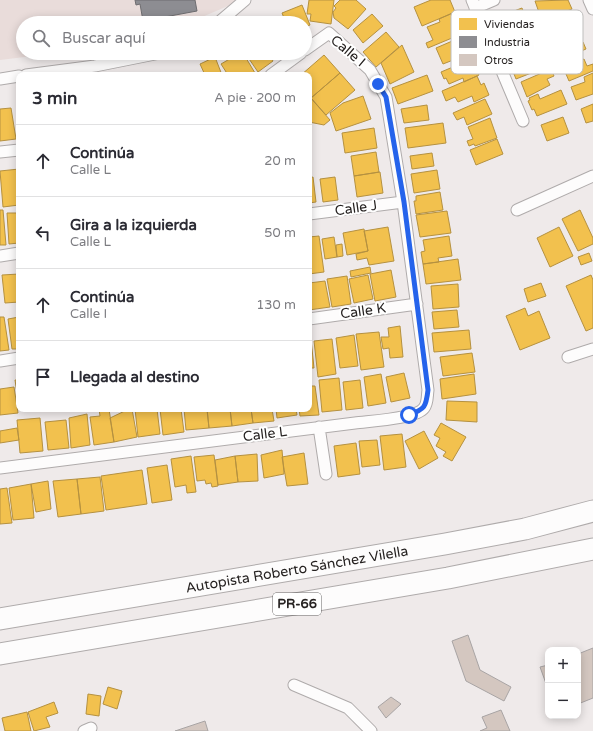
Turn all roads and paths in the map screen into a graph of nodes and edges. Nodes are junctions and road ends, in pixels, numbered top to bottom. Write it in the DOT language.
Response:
graph roads {
  1 [pos="245,0"];
  2 [pos="494,0"];
  3 [pos="589,0"];
  4 [pos="473,4"];
  5 [pos="593,9"];
  6 [pos="226,16"];
  7 [pos="312,45"];
  8 [pos="133,60"];
  9 [pos="291,60"];
  10 [pos="95,70"];
  11 [pos="67,72"];
  12 [pos="275,72"];
  13 [pos="503,74"];
  14 [pos="16,76"];
  15 [pos="0,79"];
  16 [pos="523,122"];
  17 [pos="16,150"];
  18 [pos="0,152"];
  19 [pos="593,176"];
  20 [pos="404,202"];
  21 [pos="516,210"];
  22 [pos="312,214"];
  23 [pos="16,253"];
  24 [pos="0,256"];
  25 [pos="417,304"];
  26 [pos="312,318"];
  27 [pos="593,349"];
  28 [pos="568,357"];
  29 [pos="16,358"];
  30 [pos="0,361"];
  31 [pos="319,428"];
  32 [pos="0,468"];
  33 [pos="326,474"];
  34 [pos="593,511"];
  35 [pos="593,549"];
  36 [pos="0,619"];
  37 [pos="0,654"];
  38 [pos="294,685"];
  39 [pos="371,731"];
  1 -- 6 [label="street"];
  2 -- 4 [label="street"];
  3 -- 5 [label="street"];
  7 -- 20 [label="street, Calle I"];
  8 -- 10 [label="street"];
  9 -- 12 [label="street"];
  10 -- 11 [label="street"];
  13 -- 16 [label="street"];
  14 -- 15 [label="street"];
  17 -- 18 [label="street"];
  19 -- 21 [label="street"];
  20 -- 22 [label="street, Calle J"];
  20 -- 25 [label="street, Calle I"];
  23 -- 24 [label="street"];
  25 -- 26 [label="street, Calle K"];
  25 -- 31 [label="street, Calle L"];
  27 -- 28 [label="street"];
  29 -- 30 [label="street"];
  31 -- 32 [label="street, Calle L"];
  31 -- 33 [label="street"];
  34 -- 36 [label="highway, Autopista Roberto Sánchez Vilella / PR-66"];
  35 -- 37 [label="highway, PR-66"];
  38 -- 39 [label="street"];
}
